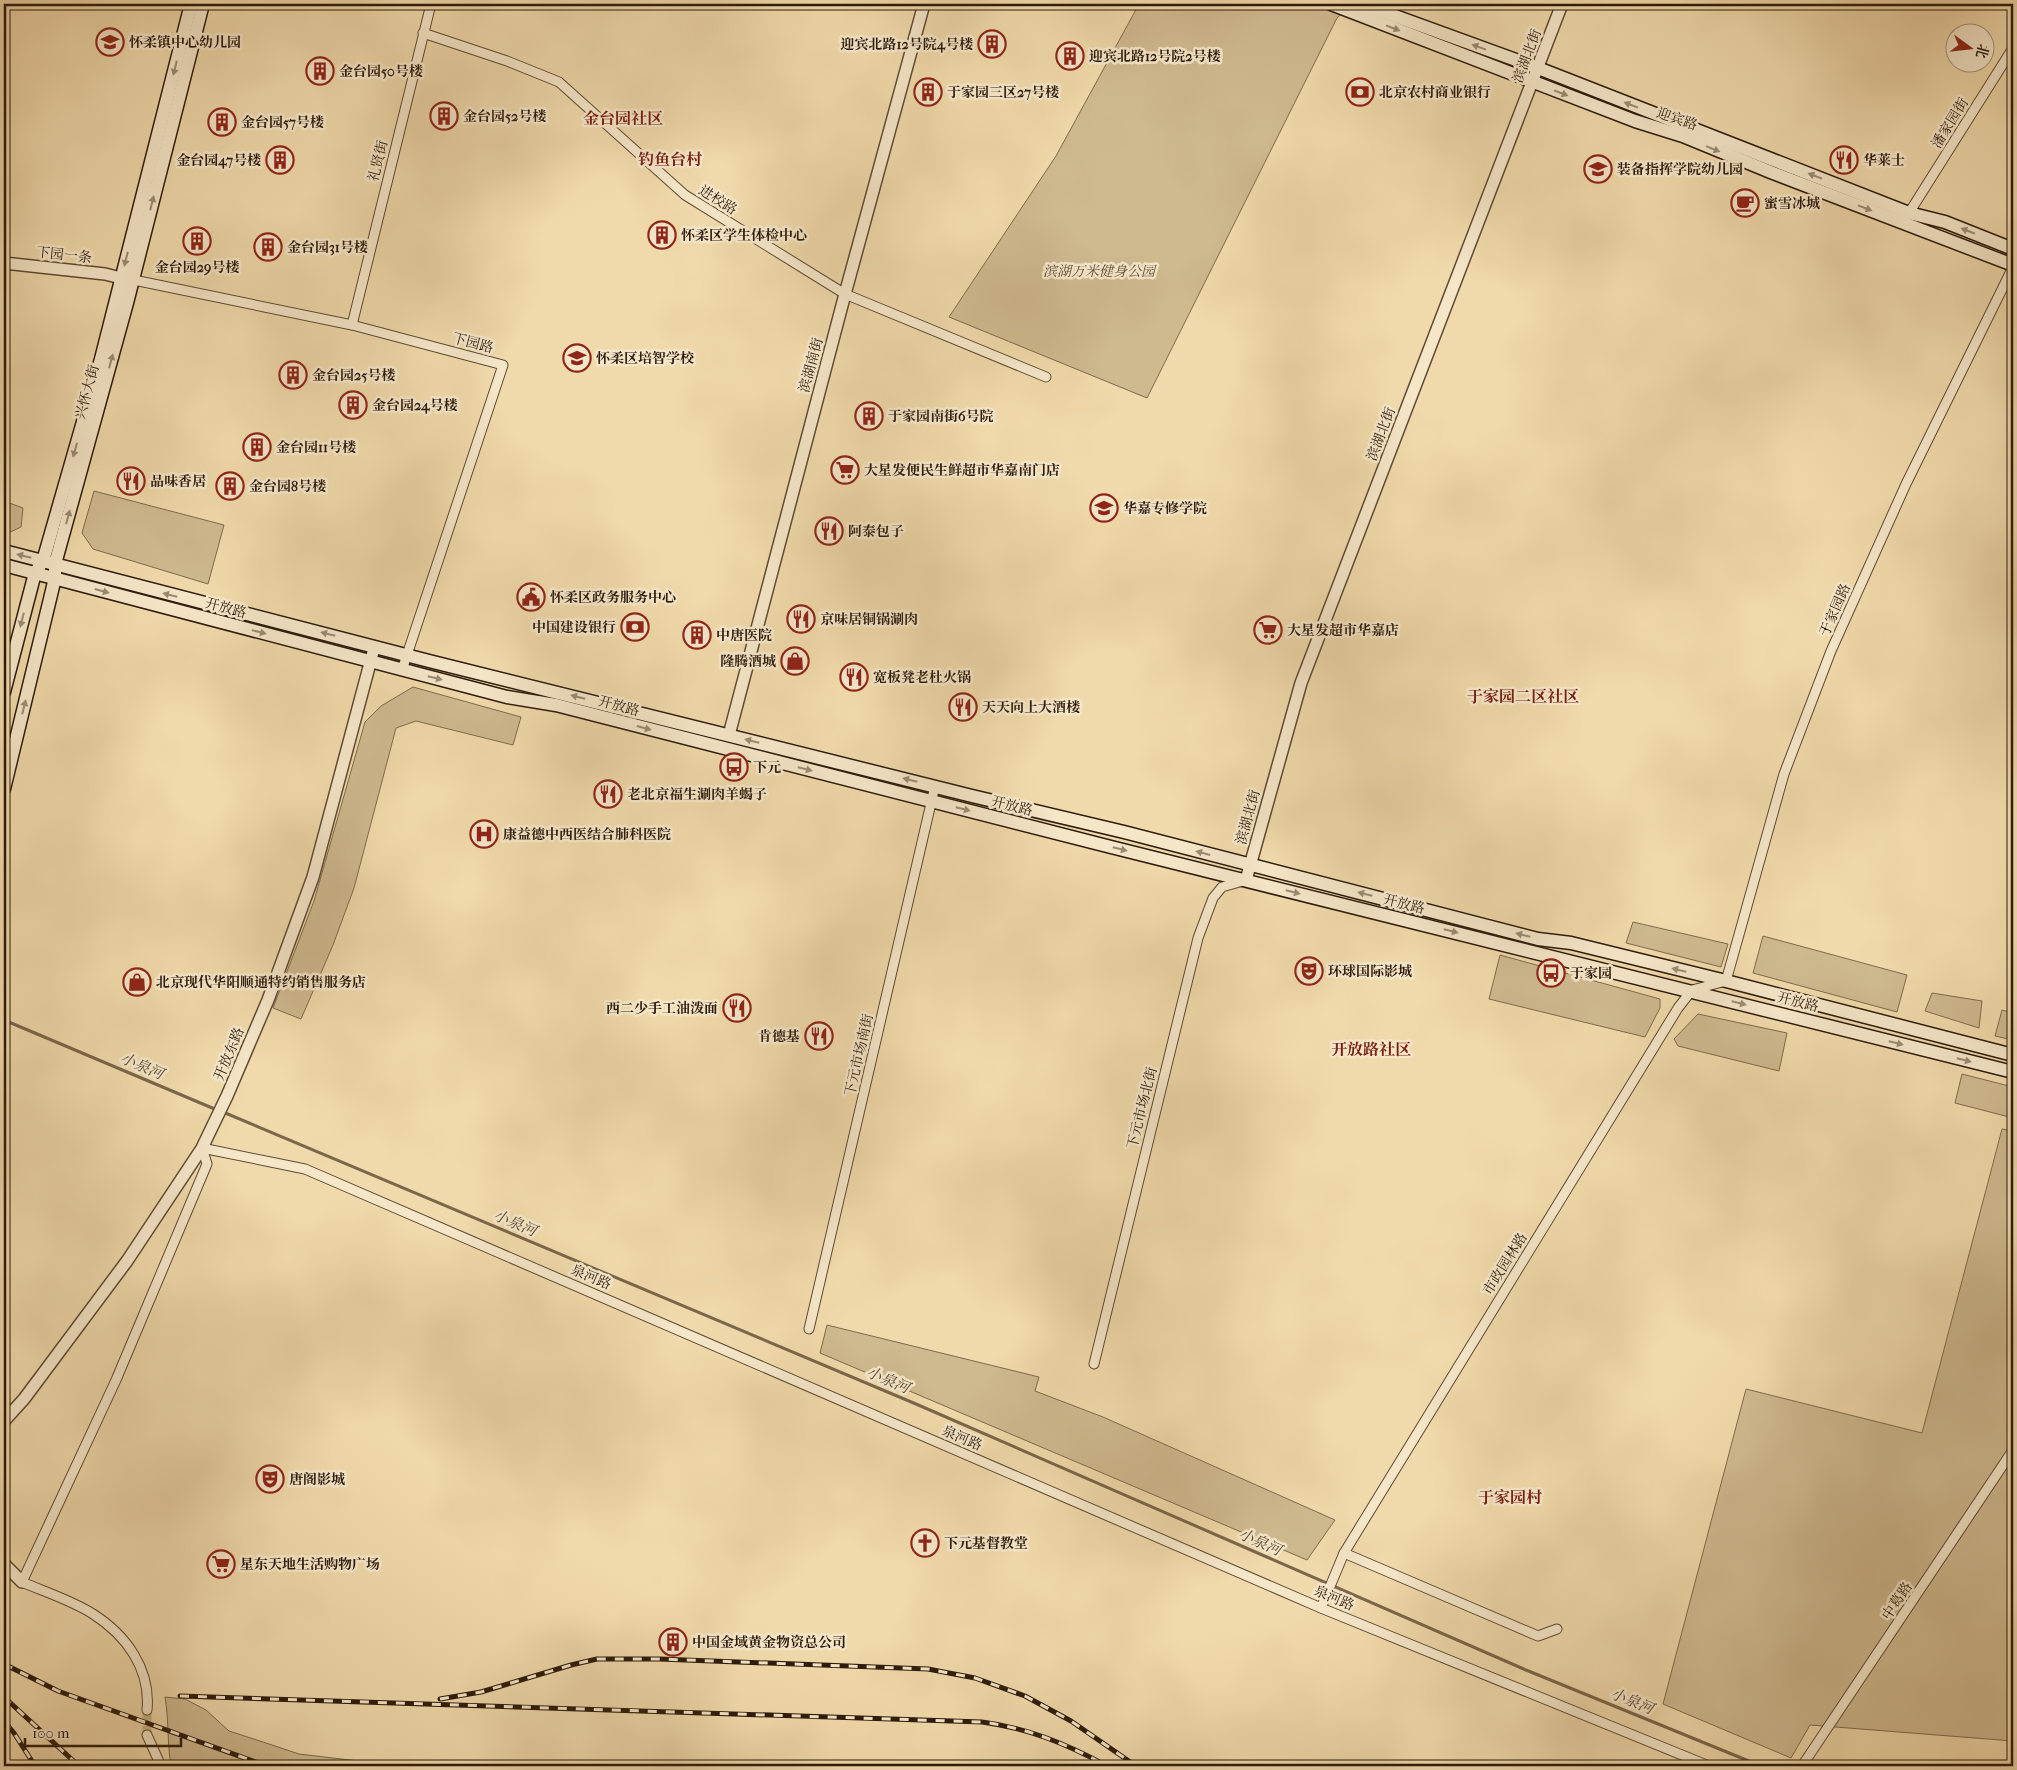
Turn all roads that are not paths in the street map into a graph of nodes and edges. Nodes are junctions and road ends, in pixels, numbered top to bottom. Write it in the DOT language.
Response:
graph roads {
  1 [pos="192,4"];
  2 [pos="203,4"];
  3 [pos="431,4"];
  4 [pos="924,4"];
  5 [pos="1331,4"];
  6 [pos="1362,4"];
  7 [pos="1562,4"];
  8 [pos="423,33"];
  9 [pos="2013,48"];
  10 [pos="1538,68"];
  11 [pos="1533,82"];
  12 [pos="1909,213"];
  13 [pos="2013,249"];
  14 [pos="4,263"];
  15 [pos="2013,266"];
  16 [pos="127,279"];
  17 [pos="845,294"];
  18 [pos="352,325"];
  19 [pos="1046,377"];
  20 [pos="4,551"];
  21 [pos="49,563"];
  22 [pos="4,565"];
  23 [pos="35,573"];
  24 [pos="54,578"];
  25 [pos="375,646"];
  26 [pos="407,655"];
  27 [pos="371,662"];
  28 [pos="402,670"];
  29 [pos="4,692"];
  30 [pos="730,736"];
  31 [pos="935,786"];
  32 [pos="4,789"];
  33 [pos="931,801"];
  34 [pos="1250,865"];
  35 [pos="1246,880"];
  36 [pos="1726,981"];
  37 [pos="1692,990"];
  38 [pos="2013,1055"];
  39 [pos="2013,1072"];
  40 [pos="202,1148"];
  41 [pos="810,1329"];
  42 [pos="1094,1364"];
  43 [pos="4,1421"];
  44 [pos="2013,1450"];
  45 [pos="1344,1553"];
  46 [pos="4,1564"];
  47 [pos="22,1582"];
  48 [pos="1321,1608"];
  49 [pos="1556,1629"];
  50 [pos="147,1710"];
  51 [pos="147,1735"];
  52 [pos="161,1766"];
  53 [pos="1709,1766"];
  54 [pos="1802,1766"];
  1 -- 16 [label="main road, 兴怀大街, one-way"];
  16 -- 2 [label="main road, 兴怀大街, one-way"];
  3 -- 8 [label="street, 礼贤街"];
  4 -- 17 [label="street, 滨湖南街"];
  5 -- 11 [label="main road, 迎宾路, one-way"];
  10 -- 6 [label="main road, 迎宾路, one-way"];
  7 -- 10 [label="street, 滨湖北街"];
  8 -- 17 [label="street, 进校路"];
  8 -- 18 [label="street, 礼贤街"];
  9 -- 12 [label="street, 潘家园街"];
  10 -- 11 [label="street, 滨湖北街"];
  12 -- 10 [label="main road, 迎宾路, one-way"];
  11 -- 15 [label="main road, 迎宾路, one-way"];
  11 -- 34 [label="street, 滨湖北街"];
  13 -- 12 [label="main road, 迎宾路, one-way"];
  14 -- 16 [label="street, 下园一条"];
  15 -- 36 [label="street, 于家园路"];
  16 -- 18 [label="street, 下园路"];
  16 -- 21 [label="main road, 兴怀大街"];
  17 -- 19 [label="street, 进校路"];
  17 -- 30 [label="street, 滨湖南街"];
  18 -- 26 [label="street, 下园路"];
  21 -- 20 [label="main road, 开放路, one-way"];
  21 -- 23 [label="main road, 兴怀大街"];
  21 -- 24 [label="main road, 兴怀大街"];
  25 -- 21 [label="main road, 开放路, one-way"];
  22 -- 23 [label="main road, 开放路"];
  23 -- 24 [label="main road, 开放路"];
  23 -- 29 [label="main road, 兴怀大街, one-way"];
  24 -- 27 [label="main road, 开放路, one-way"];
  32 -- 24 [label="main road, 兴怀大街, one-way"];
  25 -- 26 [label="main road, 开放路"];
  25 -- 27 [label="street, 开放东路"];
  26 -- 28 [label="street, 下园路"];
  30 -- 26 [label="main road, 开放路, one-way"];
  27 -- 28 [label="main road, 开放路"];
  27 -- 40 [label="street, 开放东路"];
  28 -- 33 [label="main road, 开放路, one-way"];
  31 -- 30 [label="main road, 开放路, one-way"];
  31 -- 33 [label="street, 下元市场南街"];
  34 -- 31 [label="main road, 开放路, one-way"];
  33 -- 35 [label="main road, 开放路, one-way"];
  33 -- 41 [label="street, 下元市场南街"];
  34 -- 35 [label="street, 滨湖北街"];
  36 -- 34 [label="main road, 开放路, one-way"];
  35 -- 37 [label="main road, 开放路, one-way"];
  35 -- 42 [label="street, 下元市场北街"];
  36 -- 37 [label="street"];
  36 -- 38 [label="main road, 开放路"];
  37 -- 39 [label="main road, 开放路, one-way"];
  37 -- 45 [label="street, 市政园林路"];
  40 -- 43 [label="street, 开放东路"];
  40 -- 47 [label="street"];
  40 -- 48 [label="street, 泉河路"];
  44 -- 54 [label="street, 中葛路"];
  45 -- 48 [label="street, 市政园林路"];
  45 -- 49 [label="street"];
  46 -- 47 [label="street"];
  47 -- 50 [label="street"];
  48 -- 53 [label="street, 泉河路"];
  51 -- 52 [label="street"];
}
